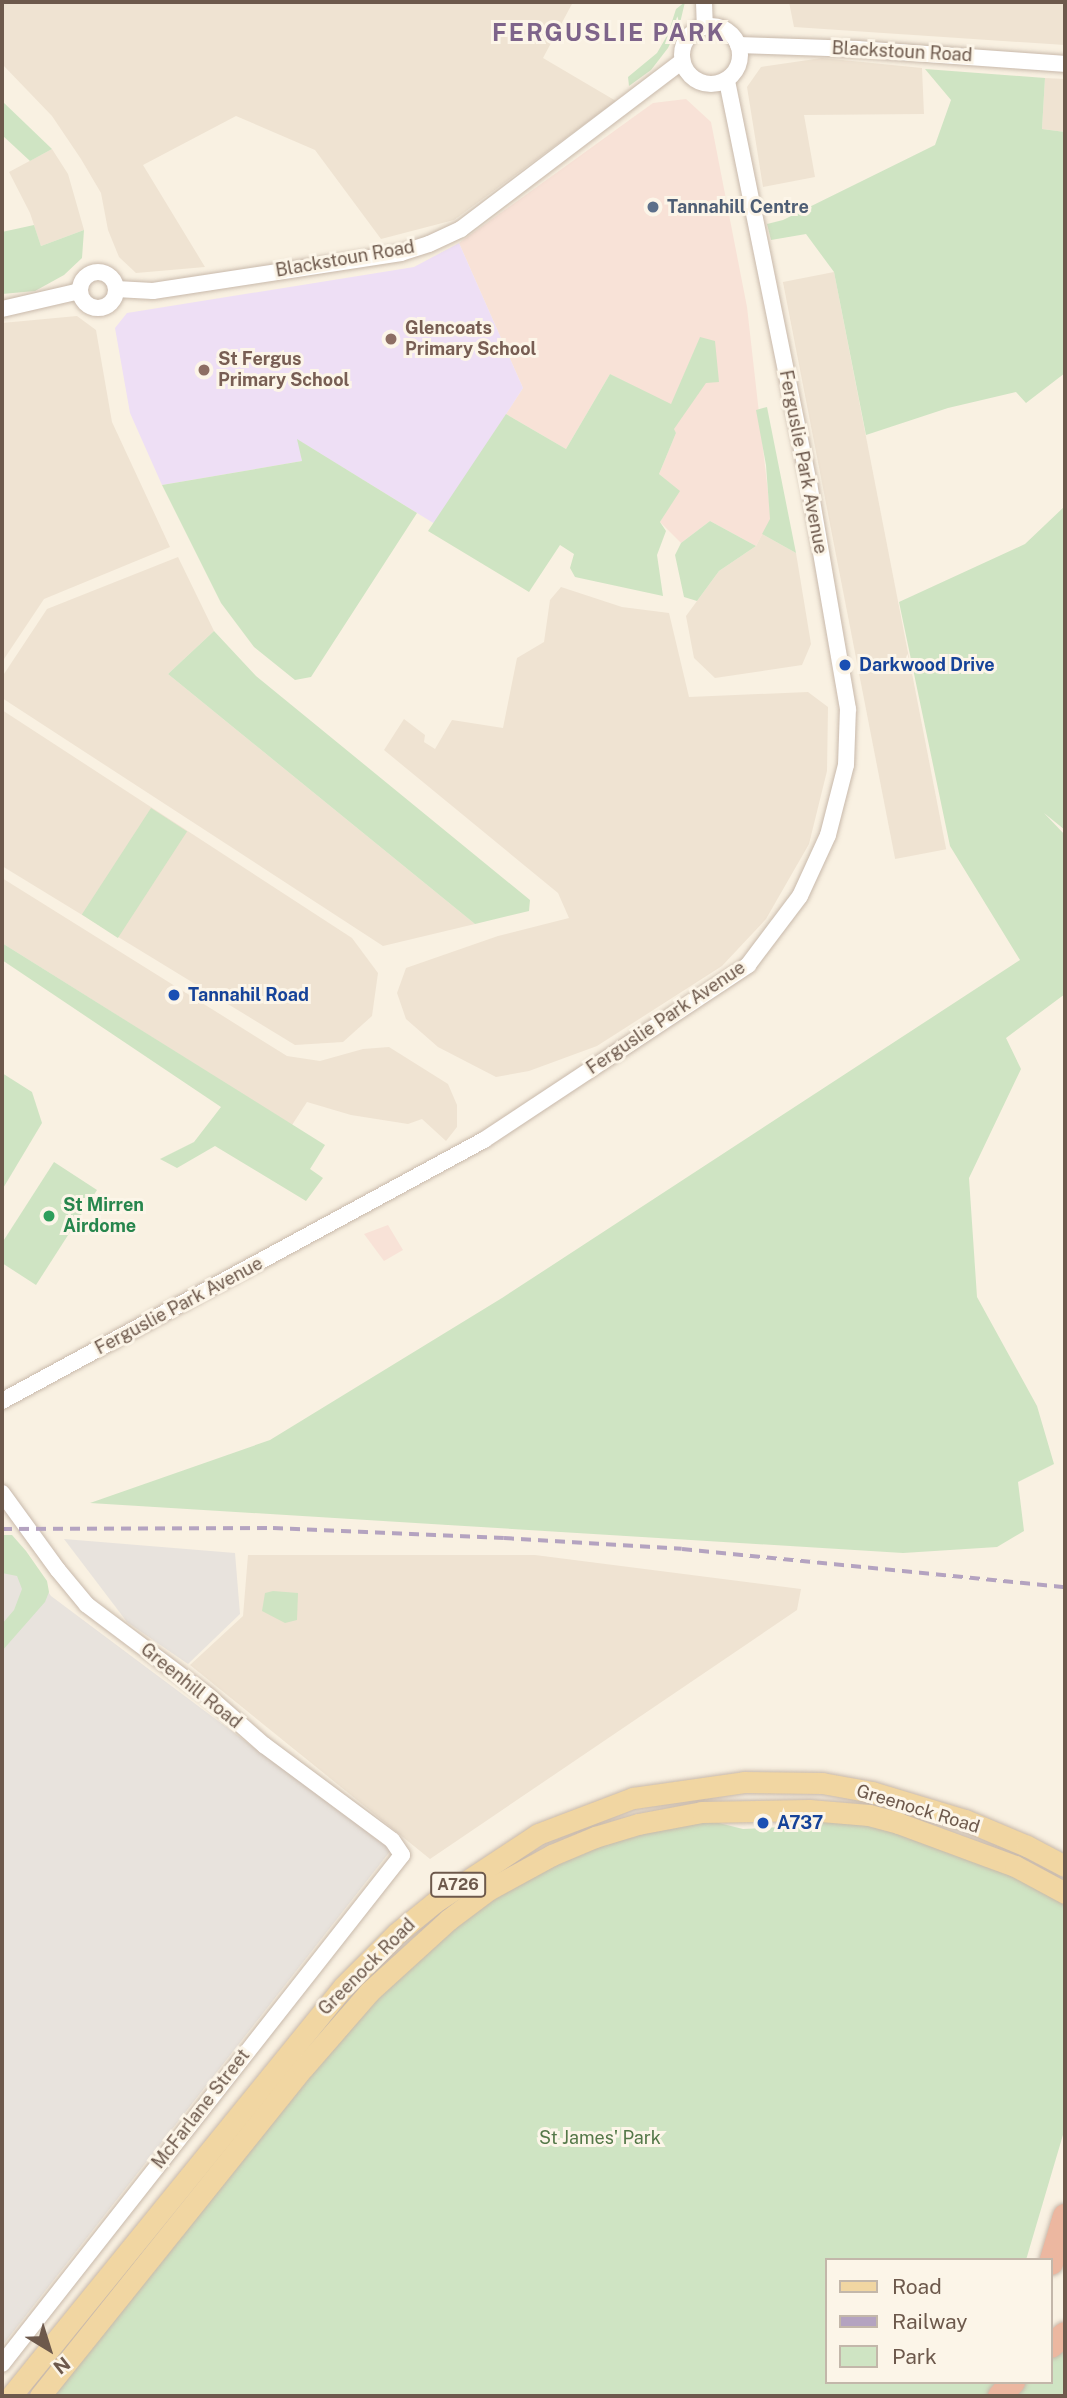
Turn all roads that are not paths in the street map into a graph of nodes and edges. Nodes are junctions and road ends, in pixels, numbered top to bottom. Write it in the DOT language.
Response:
graph roads {
  1 [pos="704,2"];
  2 [pos="705,26"];
  3 [pos="738,45"];
  4 [pos="682,61"];
  5 [pos="1065,64"];
  6 [pos="727,80"];
  7 [pos="116,289"];
  8 [pos="80,291"];
  9 [pos="2,309"];
  10 [pos="2,1401"];
  11 [pos="2,1493"];
  12 [pos="402,1855"];
  13 [pos="1065,1867"];
  14 [pos="1065,1893"];
  15 [pos="1065,2216"];
  16 [pos="1052,2258"];
  17 [pos="2,2364"];
  18 [pos="17,2388"];
  19 [pos="41,2396"];
  1 -- 2 [label="street"];
  2 -- 3 [label="street"];
  2 -- 4 [label="street"];
  3 -- 5 [label="street, Blackstoun Road"];
  3 -- 6 [label="street"];
  4 -- 6 [label="street"];
  4 -- 7 [label="street, Blackstoun Road"];
  6 -- 10 [label="street, Ferguslie Park Avenue"];
  7 -- 8 [label="street"];
  7 -- 8 [label="street"];
  8 -- 9 [label="street"];
  11 -- 12 [label="street, Greenhill Road"];
  12 -- 17 [label="street, McFarlane Street"];
  13 -- 18 [label="main road, Greenock Road / A726"];
  14 -- 19 [label="main road, Greenock Road / A726"];
  15 -- 16 [label="highway"];
  17 -- 18 [label="street"];
  18 -- 19 [label="street"];
}
